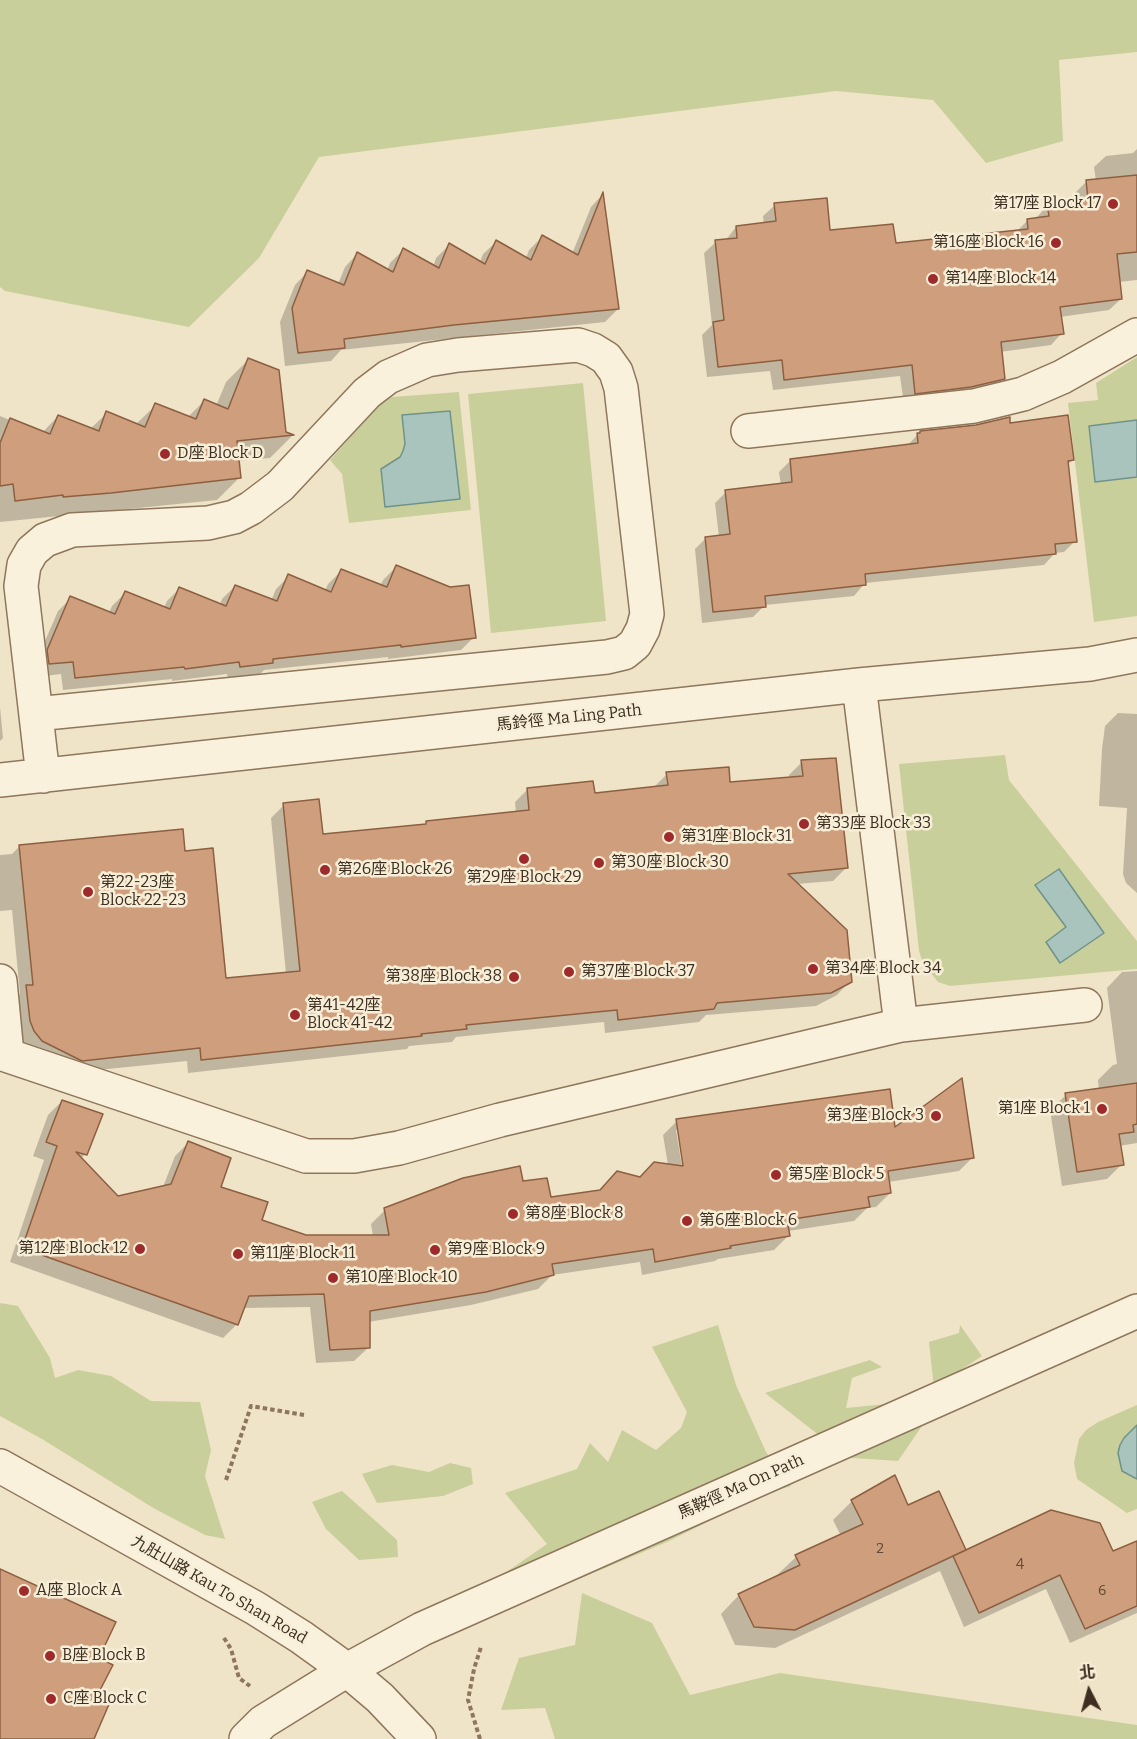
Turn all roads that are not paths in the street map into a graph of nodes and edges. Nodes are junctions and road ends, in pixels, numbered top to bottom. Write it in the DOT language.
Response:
graph roads {
  1 [pos="1137,335"];
  2 [pos="748,431"];
  3 [pos="1137,656"];
  4 [pos="859,685"];
  5 [pos="36,714"];
  6 [pos="43,776"];
  7 [pos="0,780"];
  8 [pos="0,981"];
  9 [pos="1085,1005"];
  10 [pos="901,1024"];
  11 [pos="3,1054"];
  12 [pos="1137,1311"];
  13 [pos="0,1466"];
  14 [pos="347,1670"];
  15 [pos="246,1739"];
  16 [pos="419,1739"];
  1 -- 2 [label="street"];
  3 -- 4 [label="street, 馬鈴徑 Ma Ling Path"];
  4 -- 6 [label="street, 馬鈴徑 Ma Ling Path"];
  4 -- 10 [label="street"];
  5 -- 5 [label="street"];
  5 -- 6 [label="street"];
  6 -- 7 [label="street, 馬鈴徑 Ma Ling Path"];
  8 -- 11 [label="street"];
  9 -- 10 [label="street"];
  10 -- 11 [label="street"];
  12 -- 14 [label="street, 馬鞍徑 Ma On Path"];
  13 -- 14 [label="street, 九肚山路 Kau To Shan Road"];
  14 -- 15 [label="street, 馬鞍徑 Ma On Path"];
  14 -- 16 [label="street, 九肚山路 Kau To Shan Road"];
}
